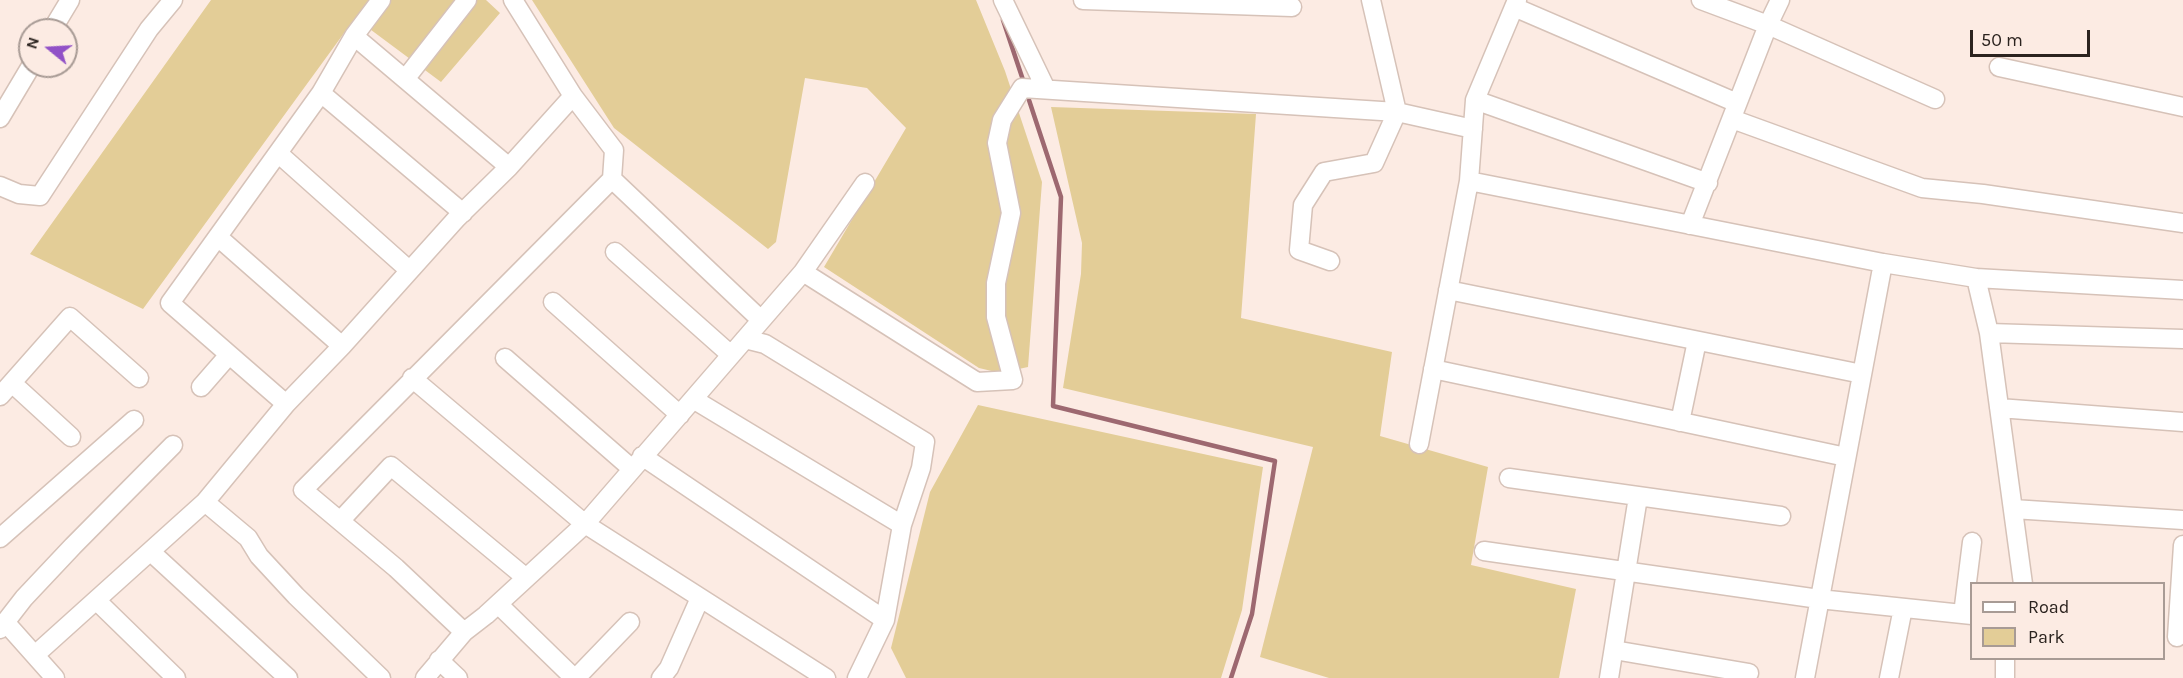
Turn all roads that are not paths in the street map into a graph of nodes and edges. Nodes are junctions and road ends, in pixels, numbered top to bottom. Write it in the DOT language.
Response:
graph roads {
  1 [pos="70,0"];
  2 [pos="173,0"];
  3 [pos="381,0"];
  4 [pos="467,0"];
  5 [pos="513,0"];
  6 [pos="1003,0"];
  7 [pos="1083,0"];
  8 [pos="1371,0"];
  9 [pos="1701,0"];
  10 [pos="1780,0"];
  11 [pos="1516,4"];
  12 [pos="1292,7"];
  13 [pos="59,18"];
  14 [pos="1768,26"];
  15 [pos="354,36"];
  16 [pos="1999,67"];
  17 [pos="24,78"];
  18 [pos="406,78"];
  19 [pos="1033,88"];
  20 [pos="321,93"];
  21 [pos="573,96"];
  22 [pos="1935,99"];
  23 [pos="1475,100"];
  24 [pos="2183,107"];
  25 [pos="1734,111"];
  26 [pos="1397,112"];
  27 [pos="0,118"];
  28 [pos="1473,129"];
  29 [pos="279,154"];
  30 [pos="509,167"];
  31 [pos="612,179"];
  32 [pos="1469,181"];
  33 [pos="865,183"];
  34 [pos="1708,183"];
  35 [pos="0,186"];
  36 [pos="462,213"];
  37 [pos="2183,223"];
  38 [pos="1690,225"];
  39 [pos="218,237"];
  40 [pos="615,252"];
  41 [pos="1330,261"];
  42 [pos="1882,263"];
  43 [pos="409,270"];
  44 [pos="803,272"];
  45 [pos="1976,278"];
  46 [pos="2183,290"];
  47 [pos="1448,291"];
  48 [pos="553,302"];
  49 [pos="761,320"];
  50 [pos="1989,333"];
  51 [pos="745,339"];
  52 [pos="2183,339"];
  53 [pos="1697,341"];
  54 [pos="342,346"];
  55 [pos="731,355"];
  56 [pos="228,356"];
  57 [pos="505,358"];
  58 [pos="1433,369"];
  59 [pos="1862,374"];
  60 [pos="138,378"];
  61 [pos="412,378"];
  62 [pos="201,387"];
  63 [pos="6,390"];
  64 [pos="693,399"];
  65 [pos="286,404"];
  66 [pos="1999,408"];
  67 [pos="680,415"];
  68 [pos="134,420"];
  69 [pos="1680,422"];
  70 [pos="2183,422"];
  71 [pos="71,437"];
  72 [pos="1419,444"];
  73 [pos="173,445"];
  74 [pos="1846,457"];
  75 [pos="637,462"];
  76 [pos="1509,477"];
  77 [pos="1638,497"];
  78 [pos="205,502"];
  79 [pos="2013,509"];
  80 [pos="1781,516"];
  81 [pos="2183,520"];
  82 [pos="340,521"];
  83 [pos="585,524"];
  84 [pos="902,525"];
  85 [pos="0,538"];
  86 [pos="1972,542"];
  87 [pos="2183,545"];
  88 [pos="1484,551"];
  89 [pos="151,552"];
  90 [pos="1625,572"];
  91 [pos="525,577"];
  92 [pos="2023,582"];
  93 [pos="700,598"];
  94 [pos="1819,598"];
  95 [pos="97,601"];
  96 [pos="498,604"];
  97 [pos="1903,608"];
  98 [pos="1967,615"];
  99 [pos="885,620"];
  100 [pos="630,622"];
  101 [pos="3,626"];
  102 [pos="464,632"];
  103 [pos="2174,636"];
  104 [pos="1614,650"];
  105 [pos="35,655"];
  106 [pos="439,660"];
  107 [pos="2005,660"];
  108 [pos="1749,672"];
  109 [pos="670,675"];
  110 [pos="55,678"];
  111 [pos="176,678"];
  112 [pos="288,678"];
  113 [pos="381,678"];
  114 [pos="425,678"];
  115 [pos="458,678"];
  116 [pos="575,678"];
  117 [pos="826,678"];
  118 [pos="857,678"];
  119 [pos="1609,678"];
  120 [pos="1805,678"];
  121 [pos="1889,678"];
  122 [pos="2005,678"];
  1 -- 13 [label="street"];
  2 -- 35 [label="street"];
  3 -- 15 [label="street"];
  4 -- 18 [label="street"];
  5 -- 21 [label="street"];
  6 -- 19 [label="street"];
  7 -- 12 [label="street"];
  8 -- 26 [label="street"];
  9 -- 14 [label="street"];
  10 -- 14 [label="street"];
  11 -- 23 [label="street"];
  11 -- 25 [label="street"];
  14 -- 22 [label="street"];
  14 -- 25 [label="street"];
  15 -- 18 [label="street"];
  15 -- 20 [label="street"];
  16 -- 24 [label="street"];
  17 -- 27 [label="street"];
  18 -- 30 [label="street"];
  19 -- 26 [label="street"];
  19 -- 44 [label="street"];
  20 -- 29 [label="street"];
  20 -- 36 [label="street"];
  21 -- 30 [label="street"];
  21 -- 31 [label="street"];
  23 -- 28 [label="street"];
  23 -- 34 [label="street"];
  25 -- 34 [label="street"];
  25 -- 37 [label="street"];
  26 -- 28 [label="street"];
  26 -- 41 [label="street"];
  28 -- 32 [label="street"];
  29 -- 39 [label="street"];
  29 -- 43 [label="street"];
  30 -- 36 [label="street"];
  31 -- 49 [label="street"];
  31 -- 61 [label="street"];
  32 -- 38 [label="street"];
  32 -- 47 [label="street"];
  33 -- 44 [label="street"];
  34 -- 38 [label="street"];
  36 -- 43 [label="street"];
  38 -- 42 [label="street"];
  39 -- 54 [label="street"];
  39 -- 56 [label="street"];
  40 -- 55 [label="street"];
  42 -- 45 [label="street"];
  42 -- 59 [label="street"];
  43 -- 54 [label="street"];
  44 -- 49 [label="street"];
  45 -- 46 [label="street"];
  45 -- 50 [label="street"];
  47 -- 53 [label="street"];
  47 -- 58 [label="street"];
  48 -- 67 [label="street"];
  49 -- 51 [label="street"];
  50 -- 52 [label="street"];
  50 -- 66 [label="street"];
  51 -- 55 [label="street"];
  51 -- 84 [label="street"];
  53 -- 59 [label="street"];
  53 -- 69 [label="street"];
  54 -- 65 [label="street"];
  55 -- 64 [label="street"];
  56 -- 62 [label="street"];
  56 -- 65 [label="street"];
  57 -- 75 [label="street"];
  58 -- 69 [label="street"];
  58 -- 72 [label="street"];
  59 -- 74 [label="street"];
  60 -- 63 [label="street"];
  61 -- 82 [label="street"];
  61 -- 83 [label="street"];
  63 -- 71 [label="street"];
  64 -- 67 [label="street"];
  64 -- 84 [label="street"];
  65 -- 78 [label="street"];
  66 -- 70 [label="street"];
  66 -- 79 [label="street"];
  67 -- 75 [label="street"];
  68 -- 85 [label="street"];
  69 -- 74 [label="street"];
  73 -- 101 [label="street"];
  74 -- 94 [label="street"];
  75 -- 83 [label="street"];
  75 -- 99 [label="street"];
  76 -- 77 [label="street"];
  77 -- 80 [label="street"];
  77 -- 90 [label="street"];
  78 -- 89 [label="street"];
  78 -- 113 [label="street"];
  79 -- 81 [label="street"];
  79 -- 92 [label="street"];
  82 -- 91 [label="street"];
  82 -- 102 [label="street"];
  83 -- 91 [label="street"];
  83 -- 93 [label="street"];
  84 -- 99 [label="street"];
  86 -- 98 [label="street"];
  87 -- 103 [label="street"];
  88 -- 90 [label="street"];
  89 -- 95 [label="street"];
  89 -- 112 [label="street"];
  90 -- 94 [label="street"];
  90 -- 104 [label="street"];
  91 -- 96 [label="street"];
  93 -- 109 [label="street"];
  93 -- 117 [label="street"];
  94 -- 97 [label="street"];
  94 -- 120 [label="street"];
  95 -- 105 [label="street"];
  95 -- 111 [label="street"];
  96 -- 102 [label="street"];
  96 -- 116 [label="street"];
  97 -- 98 [label="street"];
  97 -- 121 [label="street"];
  99 -- 118 [label="street"];
  100 -- 116 [label="street"];
  101 -- 105 [label="street"];
  102 -- 106 [label="street"];
  104 -- 108 [label="street"];
  104 -- 119 [label="street"];
  105 -- 110 [label="street"];
  106 -- 114 [label="street"];
  106 -- 115 [label="street"];
  107 -- 122 [label="street"];
}
